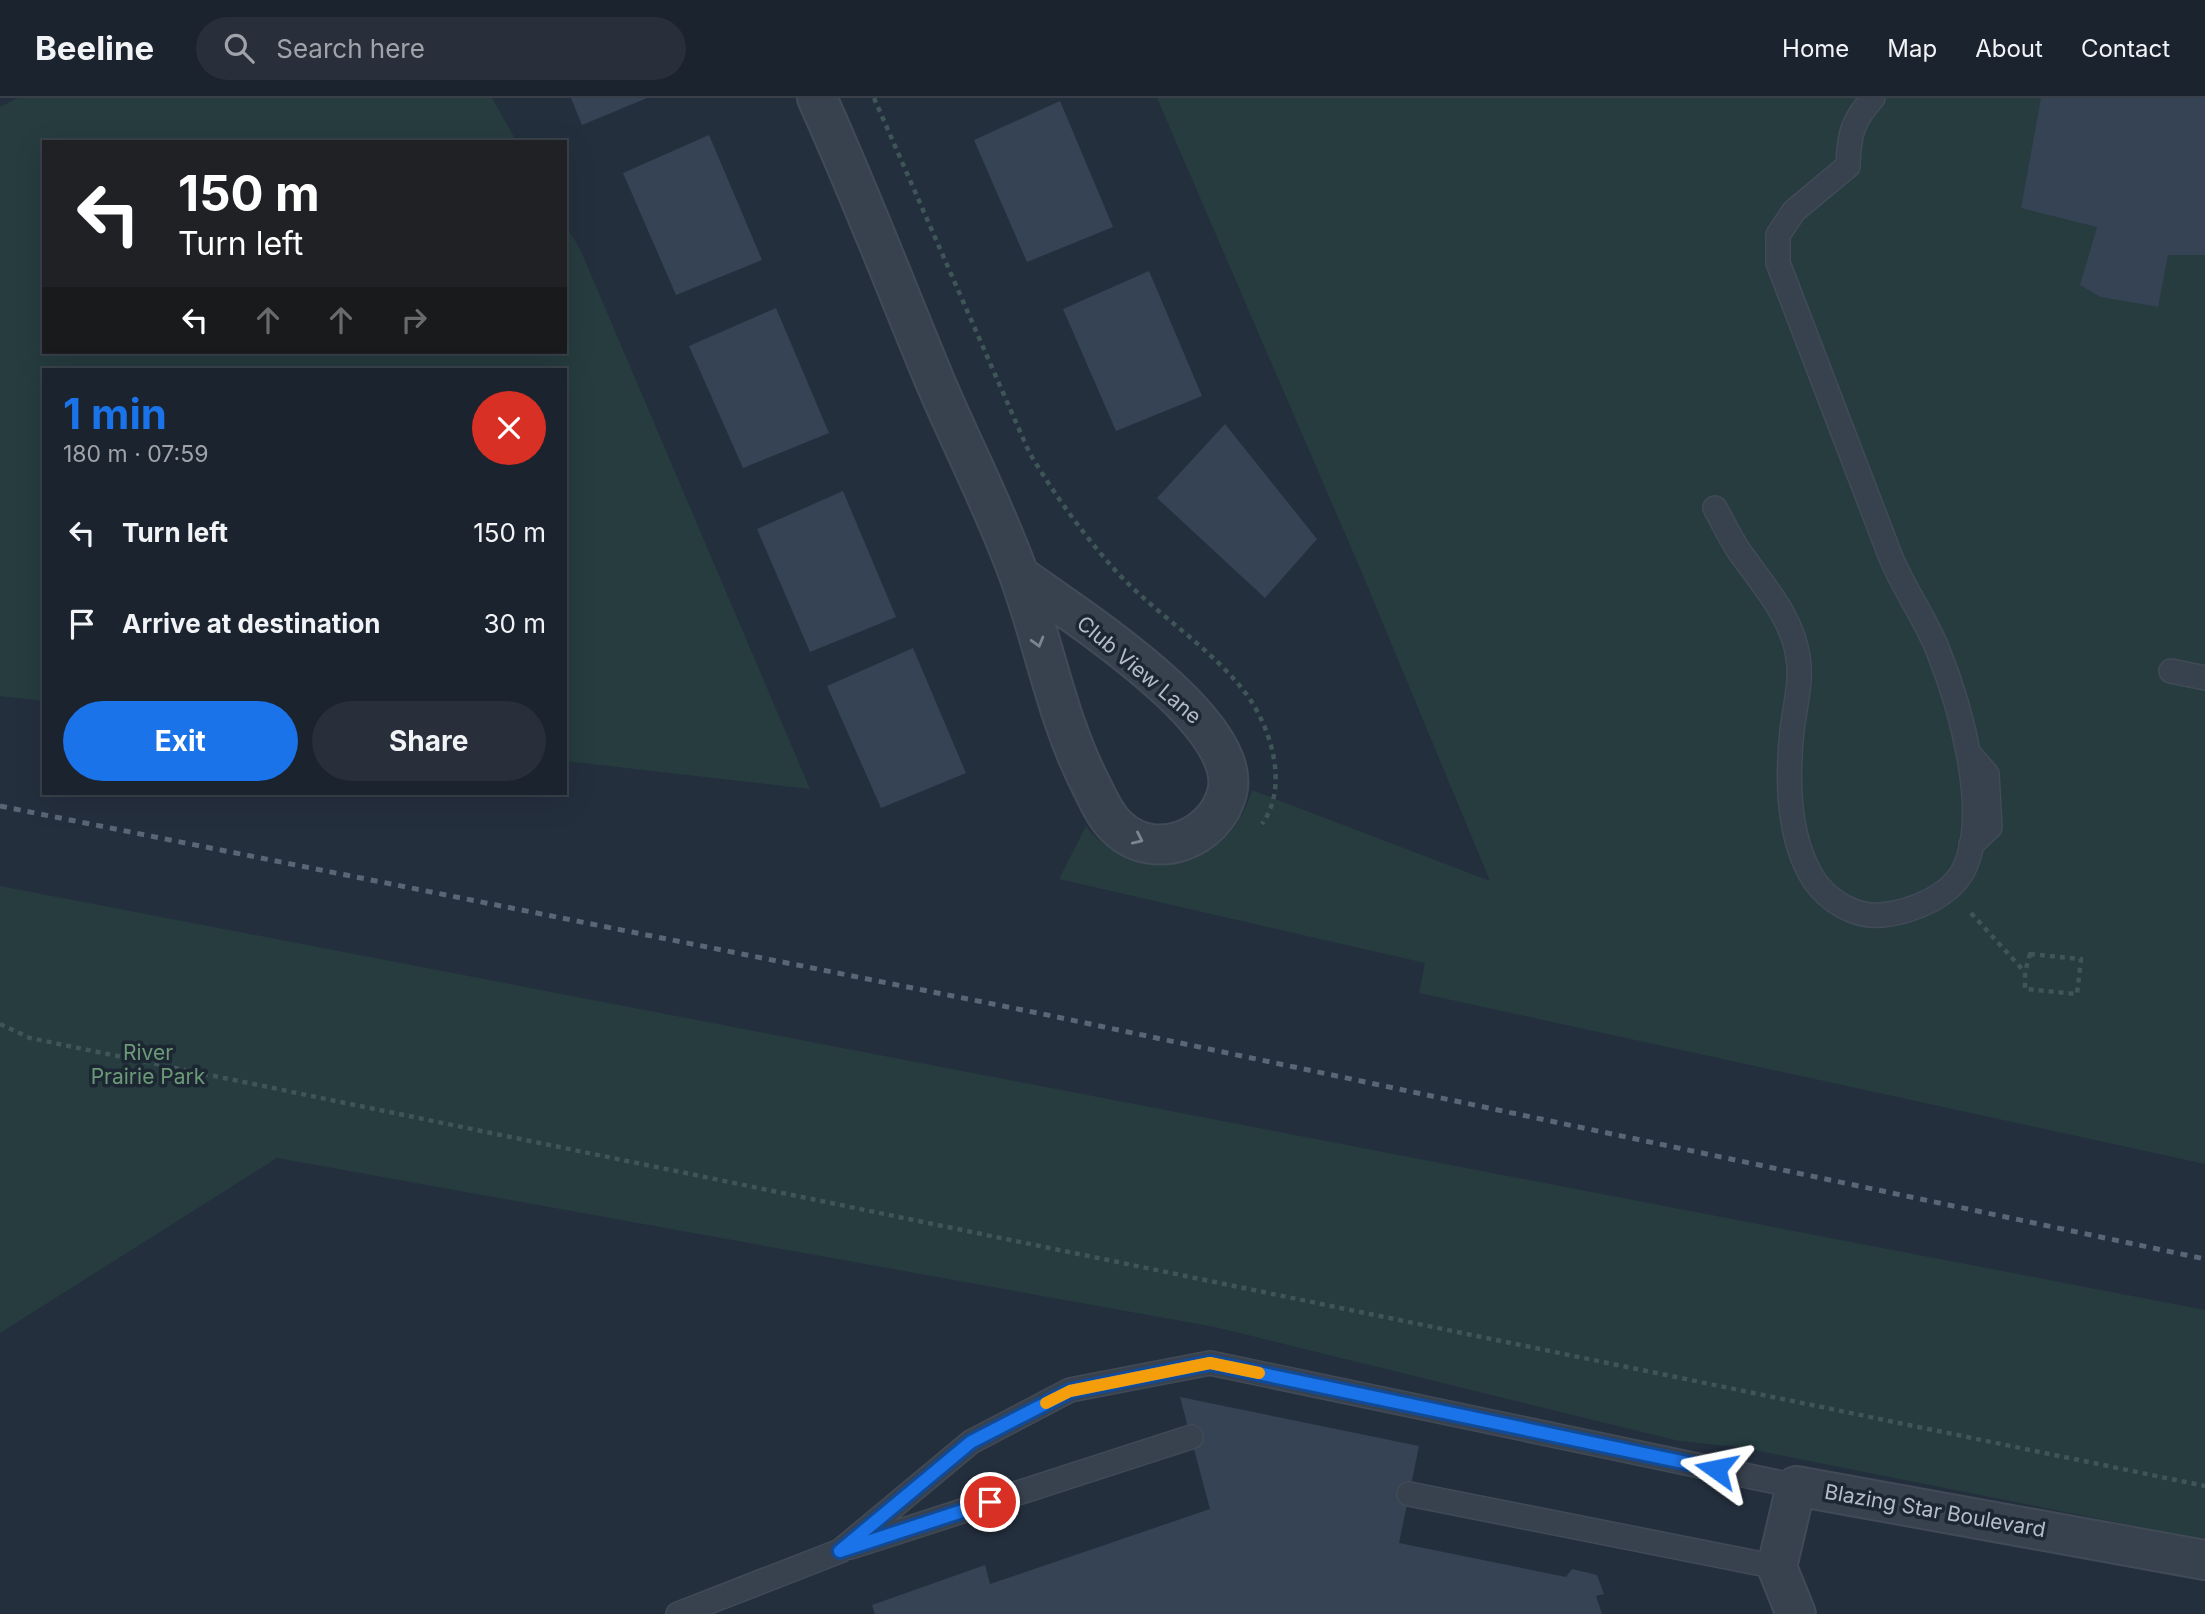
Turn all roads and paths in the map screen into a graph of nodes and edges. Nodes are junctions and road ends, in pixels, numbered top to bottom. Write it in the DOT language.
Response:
graph roads {
  1 [pos="817,98"];
  2 [pos="874,98"];
  3 [pos="1873,98"];
  4 [pos="1716,508"];
  5 [pos="1020,576"];
  6 [pos="2171,671"];
  7 [pos="2205,678"];
  8 [pos="1260,826"];
  9 [pos="1951,887"];
  10 [pos="2025,972"];
  11 [pos="0,1024"];
  12 [pos="1191,1437"];
  13 [pos="1796,1486"];
  14 [pos="2205,1486"];
  15 [pos="1409,1494"];
  16 [pos="840,1551"];
  17 [pos="2205,1560"];
  18 [pos="1777,1567"];
  19 [pos="678,1614"];
  20 [pos="1796,1614"];
  1 -- 5 [label="street, Club View Lane"];
  2 -- 8 [label="path"];
  3 -- 9 [label="lane"];
  4 -- 9 [label="lane"];
  5 -- 5 [label="street, Club View Lane, one-way"];
  6 -- 7 [label="lane"];
  9 -- 10 [label="path"];
  10 -- 10 [label="path"];
  11 -- 14 [label="path"];
  12 -- 16 [label="lane"];
  13 -- 16 [label="lane"];
  13 -- 17 [label="street, Blazing Star Boulevard"];
  13 -- 18 [label="street, Blazing Star Boulevard"];
  15 -- 18 [label="lane"];
  16 -- 19 [label="lane"];
  18 -- 20 [label="street"];
}
